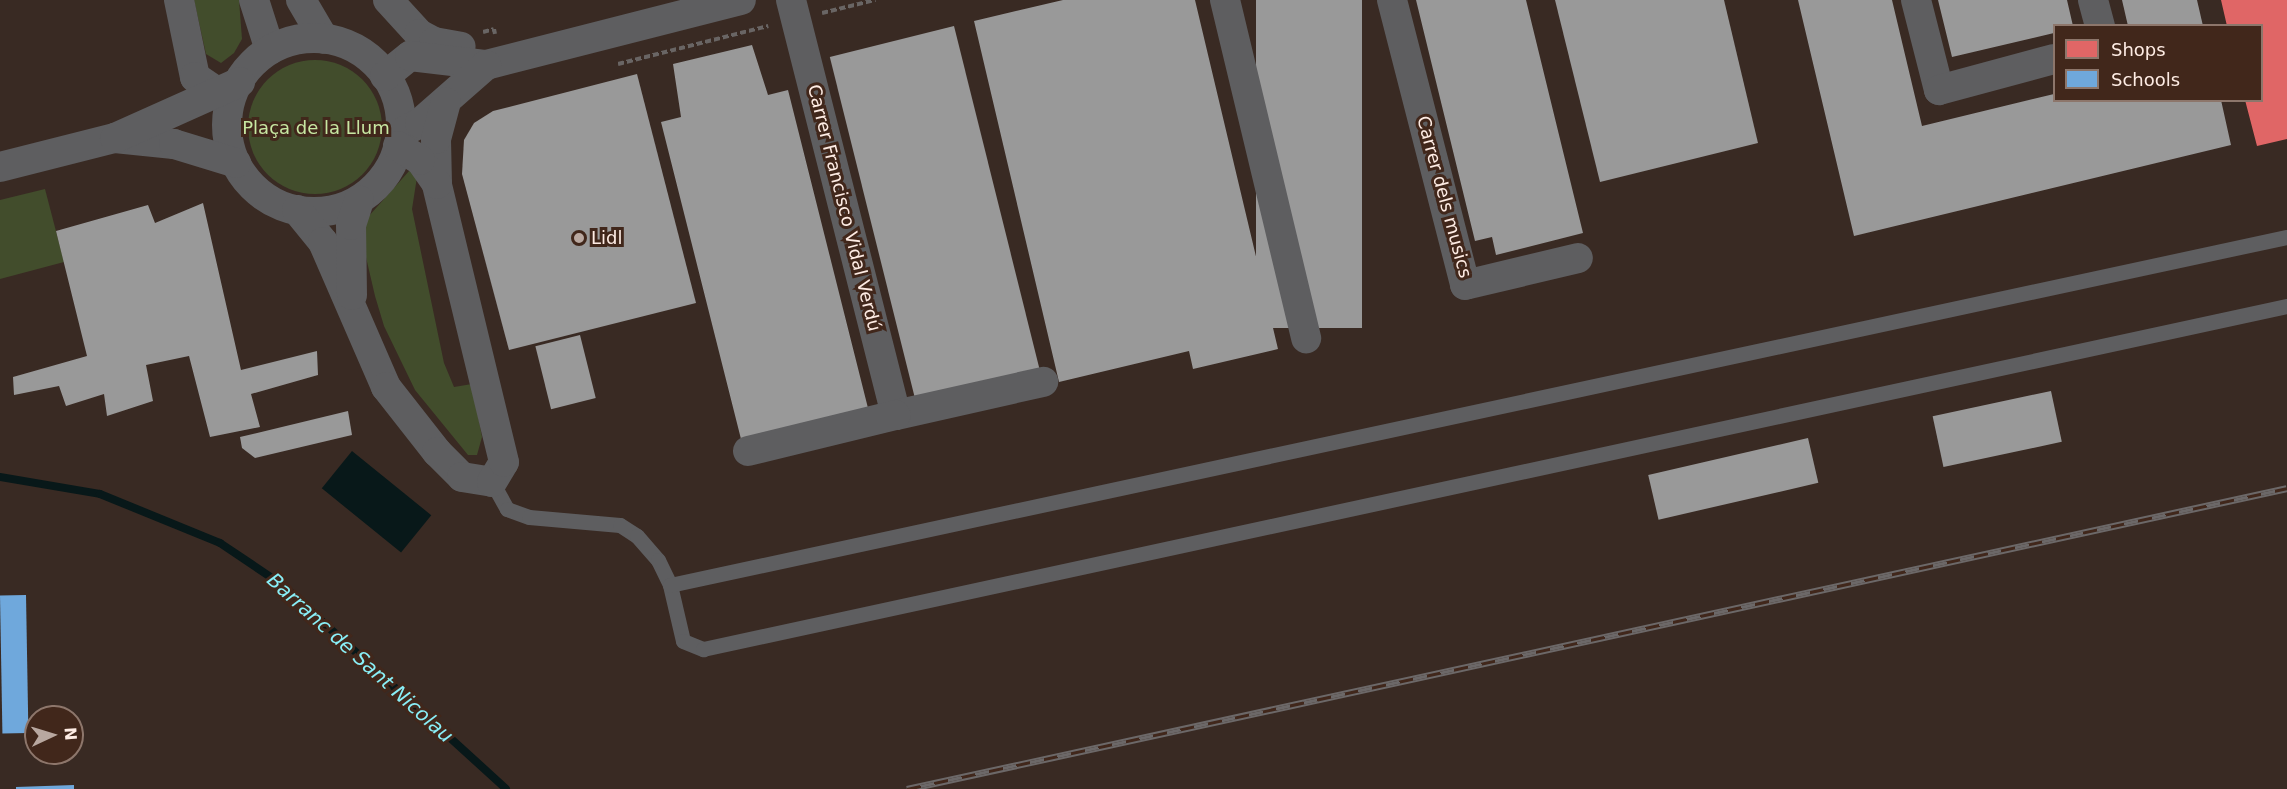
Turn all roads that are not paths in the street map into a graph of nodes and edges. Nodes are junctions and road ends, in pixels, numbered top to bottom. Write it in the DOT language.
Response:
graph roads {
  1 [pos="179,0"];
  2 [pos="254,0"];
  3 [pos="301,0"];
  4 [pos="387,0"];
  5 [pos="741,0"];
  6 [pos="791,0"];
  7 [pos="1225,0"];
  8 [pos="1392,0"];
  9 [pos="1917,0"];
  10 [pos="2093,0"];
  11 [pos="2099,24"];
  12 [pos="324,39"];
  13 [pos="270,50"];
  14 [pos="2053,60"];
  15 [pos="486,65"];
  16 [pos="382,72"];
  17 [pos="228,86"];
  18 [pos="446,102"];
  19 [pos="115,138"];
  20 [pos="400,140"];
  21 [pos="236,163"];
  22 [pos="0,167"];
  23 [pos="437,184"];
  24 [pos="359,200"];
  25 [pos="297,210"];
  26 [pos="2287,237"];
  27 [pos="1578,258"];
  28 [pos="2287,306"];
  29 [pos="352,307"];
  30 [pos="1306,338"];
  31 [pos="1043,382"];
  32 [pos="896,415"];
  33 [pos="748,451"];
  34 [pos="492,482"];
  35 [pos="670,585"];
  1 -- 17 [label="street"];
  2 -- 13 [label="street"];
  3 -- 12 [label="street"];
  4 -- 15 [label="street"];
  4 -- 16 [label="street"];
  5 -- 15 [label="street"];
  6 -- 32 [label="street, Carrer Francisco Vidal Verdú"];
  7 -- 30 [label="street"];
  8 -- 27 [label="street, Carrer dels musics"];
  9 -- 14 [label="street"];
  10 -- 11 [label="street"];
  12 -- 13 [label="street"];
  12 -- 16 [label="street"];
  13 -- 17 [label="street"];
  15 -- 16 [label="street"];
  15 -- 18 [label="street"];
  16 -- 20 [label="street"];
  17 -- 19 [label="street"];
  17 -- 21 [label="street"];
  18 -- 20 [label="street"];
  18 -- 23 [label="street"];
  19 -- 21 [label="street"];
  19 -- 22 [label="street"];
  20 -- 23 [label="street"];
  20 -- 24 [label="street"];
  21 -- 25 [label="street"];
  23 -- 34 [label="street"];
  24 -- 25 [label="street"];
  24 -- 29 [label="street"];
  25 -- 29 [label="street"];
  26 -- 35 [label="lane"];
  28 -- 35 [label="lane"];
  29 -- 34 [label="street"];
  31 -- 32 [label="street"];
  32 -- 33 [label="street"];
  34 -- 35 [label="lane"];
}
